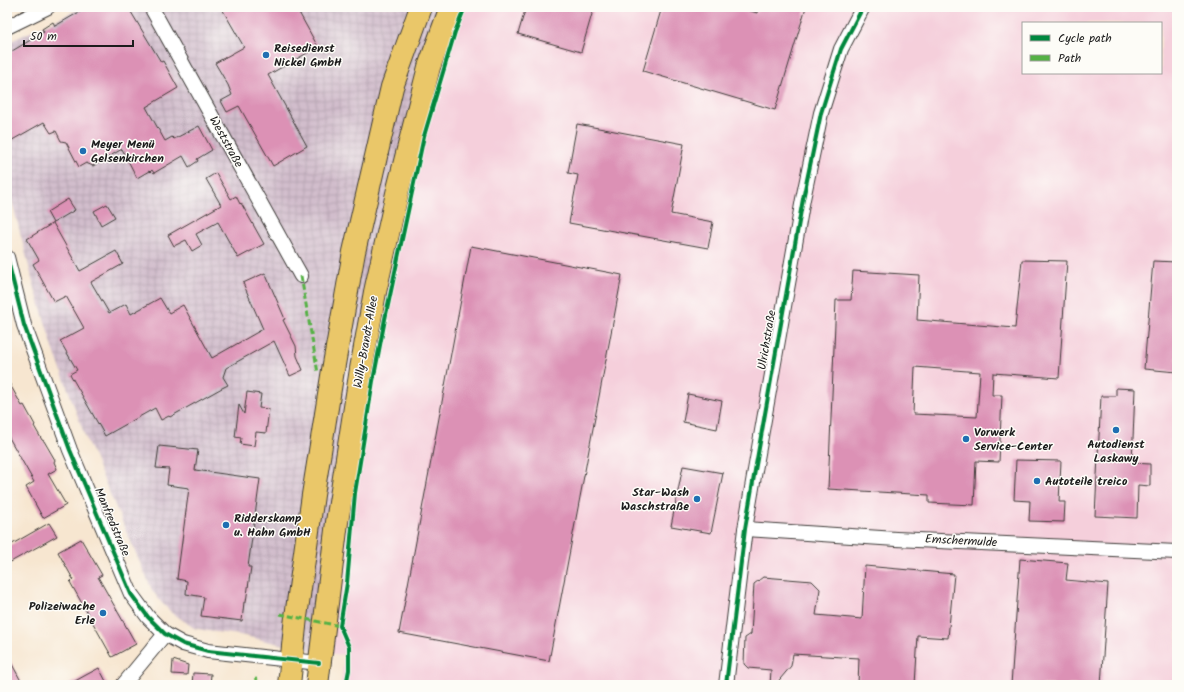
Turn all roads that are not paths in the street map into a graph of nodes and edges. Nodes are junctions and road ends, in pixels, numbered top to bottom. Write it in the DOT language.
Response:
graph roads {
  1 [pos="48,7"];
  2 [pos="151,7"];
  3 [pos="421,7"];
  4 [pos="451,7"];
  5 [pos="863,7"];
  6 [pos="7,27"];
  7 [pos="7,257"];
  8 [pos="301,276"];
  9 [pos="745,530"];
  10 [pos="1177,552"];
  11 [pos="165,634"];
  12 [pos="291,660"];
  13 [pos="319,663"];
  14 [pos="123,685"];
  15 [pos="289,685"];
  16 [pos="317,685"];
  17 [pos="726,685"];
  1 -- 6 [label="street"];
  2 -- 8 [label="street, Weststraße"];
  3 -- 12 [label="main road"];
  4 -- 13 [label="main road, Willy-Brandt-Allee"];
  5 -- 9 [label="street, Ulrichstraße"];
  7 -- 11 [label="street, Manfredstraße"];
  9 -- 10 [label="street, Emschermulde"];
  9 -- 17 [label="street, Ulrichstraße"];
  11 -- 12 [label="street, Manfredstraße"];
  11 -- 14 [label="street"];
  12 -- 13 [label="street, Manfredstraße"];
  12 -- 15 [label="main road"];
  13 -- 16 [label="main road, Willy-Brandt-Allee"];
}
